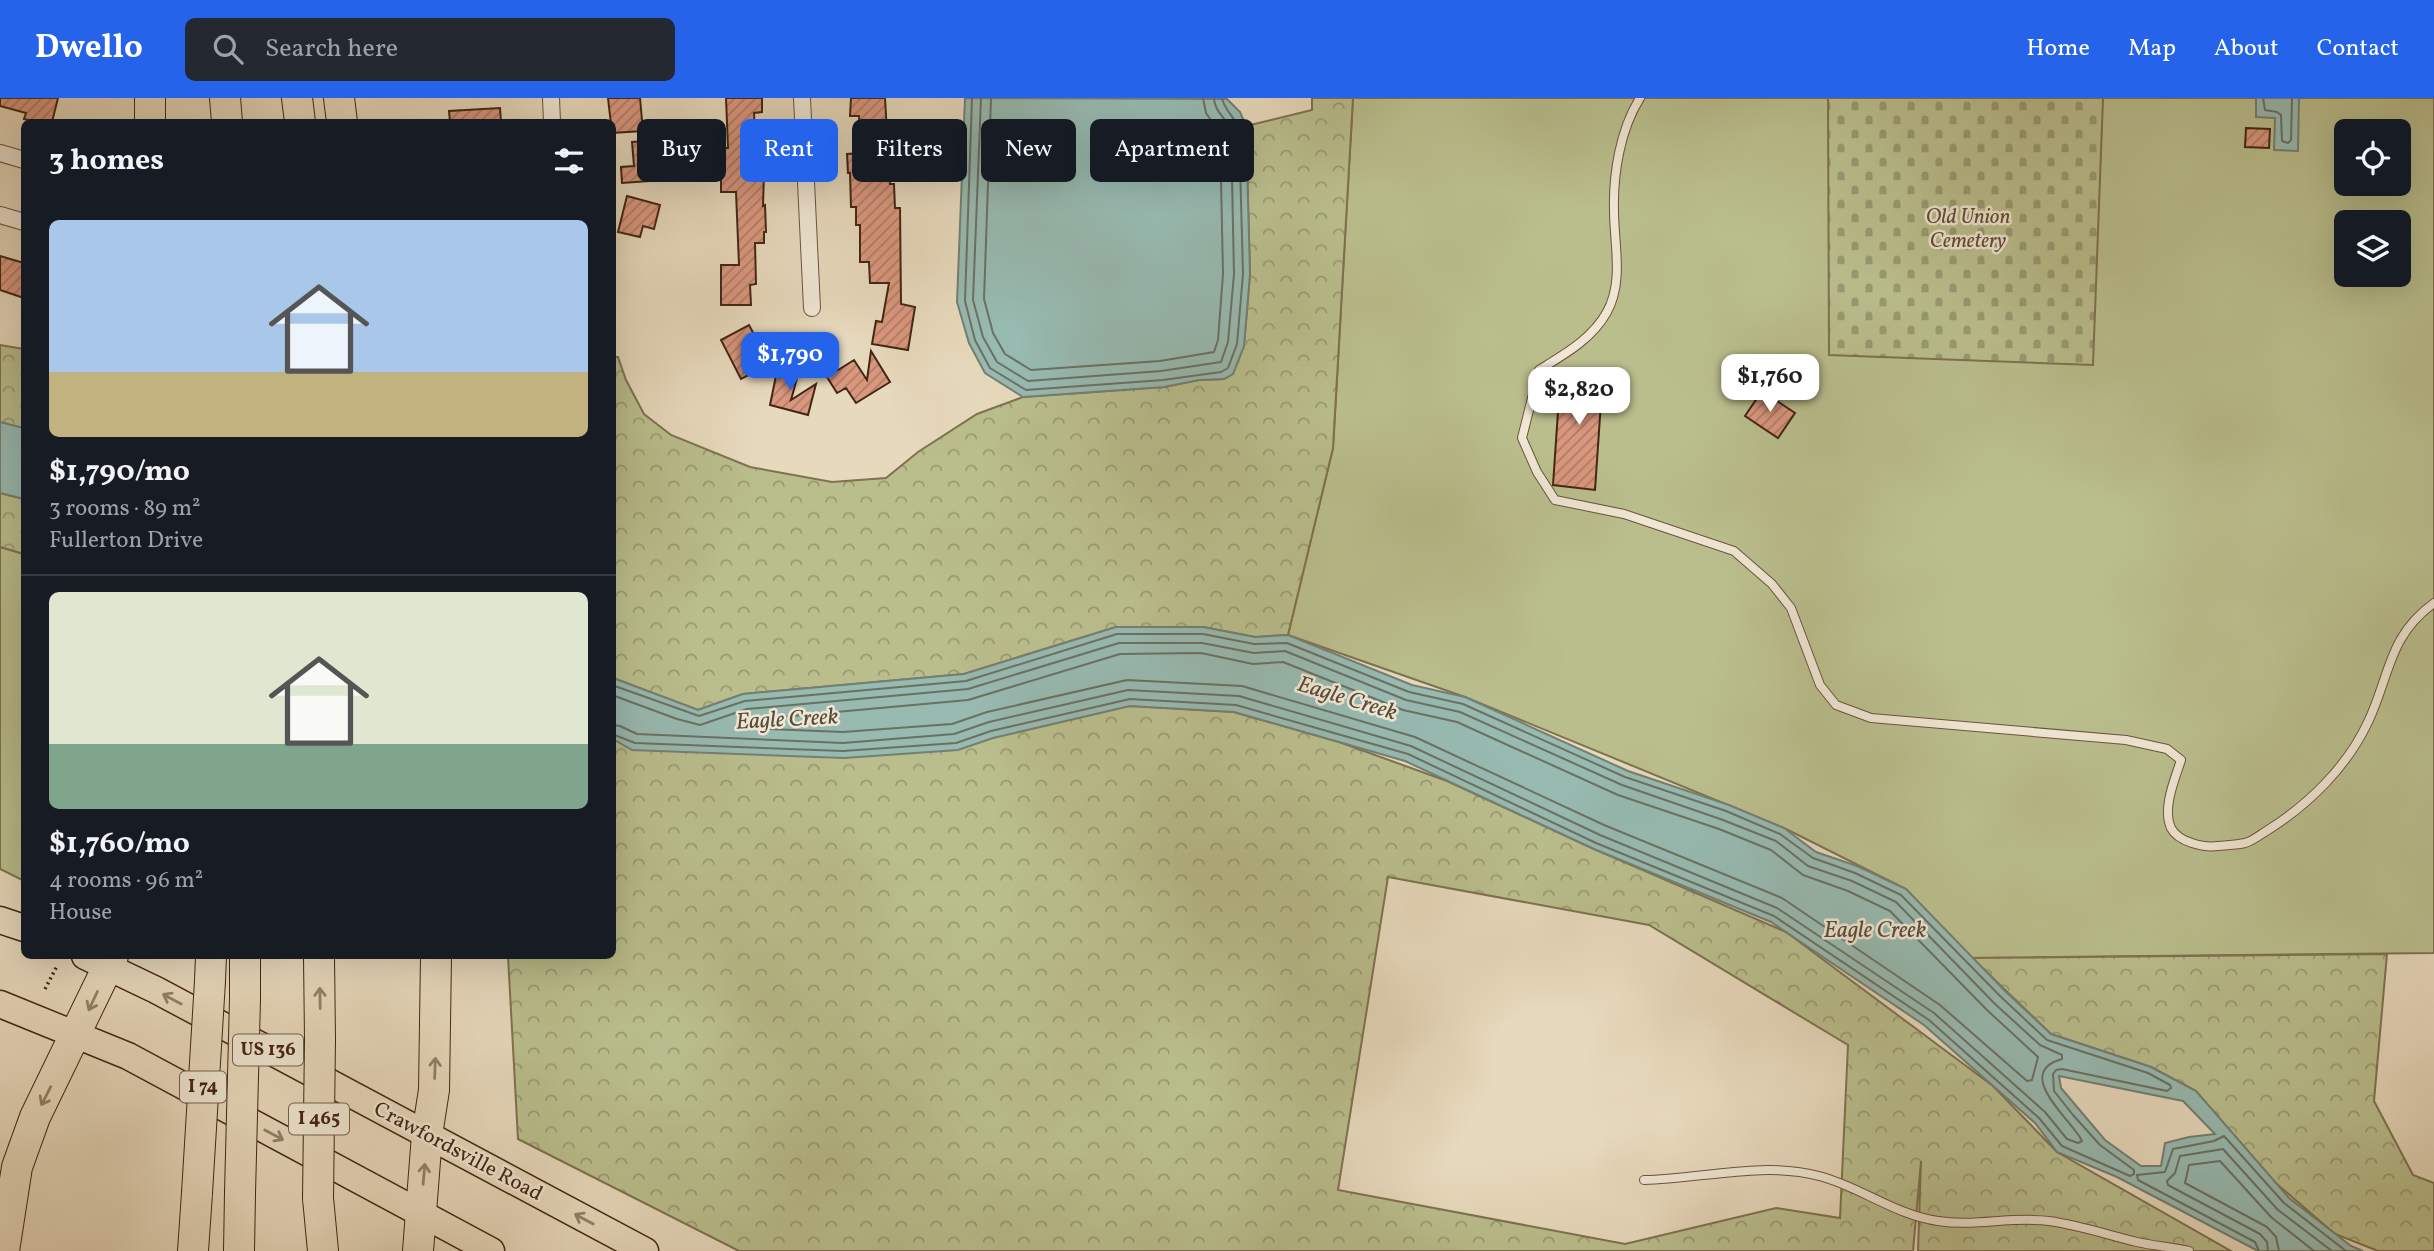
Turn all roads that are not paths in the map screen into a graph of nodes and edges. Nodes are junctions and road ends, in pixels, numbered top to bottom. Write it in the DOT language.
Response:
graph roads {
  1 [pos="150,98"];
  2 [pos="225,98"];
  3 [pos="298,98"];
  4 [pos="339,98"];
  5 [pos="551,98"];
  6 [pos="802,98"];
  7 [pos="1640,98"];
  8 [pos="150,119"];
  9 [pos="227,119"];
  10 [pos="300,119"];
  11 [pos="342,119"];
  12 [pos="552,119"];
  13 [pos="0,153"];
  14 [pos="21,159"];
  15 [pos="0,215"];
  16 [pos="21,221"];
  17 [pos="812,308"];
  18 [pos="2434,603"];
  19 [pos="0,920"];
  20 [pos="21,927"];
  21 [pos="102,959"];
  22 [pos="245,959"];
  23 [pos="319,959"];
  24 [pos="436,959"];
  25 [pos="210,968"];
  26 [pos="0,1004"];
  27 [pos="76,1035"];
  28 [pos="427,1135"];
  29 [pos="1644,1180"];
  30 [pos="318,1198"];
  31 [pos="421,1213"];
  32 [pos="4,1251"];
  33 [pos="194,1251"];
  34 [pos="239,1251"];
  35 [pos="314,1251"];
  36 [pos="323,1251"];
  37 [pos="418,1251"];
  38 [pos="491,1251"];
  39 [pos="645,1251"];
  40 [pos="2189,1251"];
  1 -- 8 [label="highway"];
  2 -- 9 [label="highway"];
  3 -- 10 [label="highway"];
  4 -- 11 [label="highway"];
  5 -- 12 [label="street"];
  6 -- 17 [label="street"];
  7 -- 18 [label="lane"];
  13 -- 14 [label="street"];
  15 -- 16 [label="street"];
  19 -- 20 [label="main road"];
  21 -- 27 [label="highway, one-way"];
  28 -- 21 [label="main road, Crawfordsville Road / US 136, one-way"];
  22 -- 34 [label="highway, bridge"];
  30 -- 23 [label="highway, I 465, one-way, bridge"];
  28 -- 24 [label="highway, one-way"];
  25 -- 33 [label="highway, I 74, bridge"];
  26 -- 27 [label="main road"];
  27 -- 31 [label="main road, one-way"];
  27 -- 32 [label="highway, one-way"];
  31 -- 28 [label="highway, one-way"];
  39 -- 28 [label="main road, Crawfordsville Road / US 136, one-way"];
  29 -- 40 [label="lane"];
  30 -- 35 [label="highway, I 465"];
  30 -- 36 [label="highway"];
  31 -- 37 [label="highway"];
  31 -- 38 [label="main road"];
}
